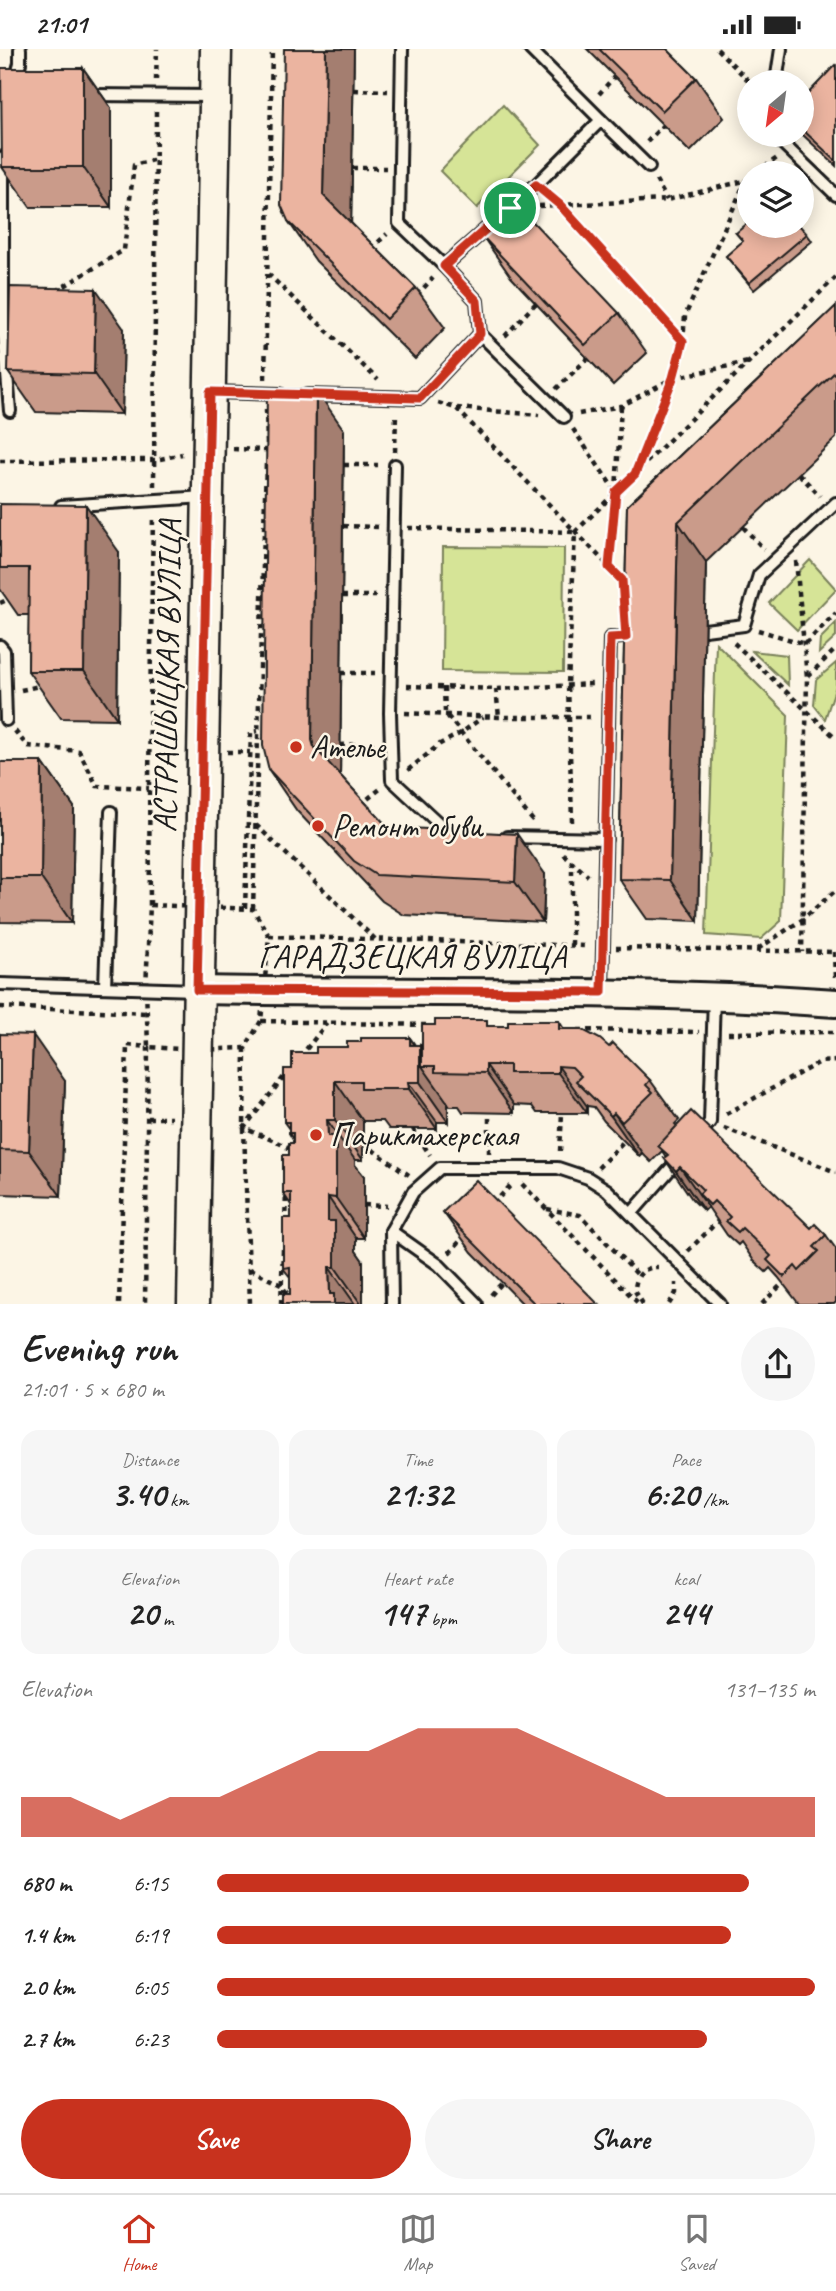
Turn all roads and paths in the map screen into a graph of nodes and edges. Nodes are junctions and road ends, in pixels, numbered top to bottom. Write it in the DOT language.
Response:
graph roads {
  1 [pos="20,49"];
  2 [pos="157,49"];
  3 [pos="216,49"];
  4 [pos="272,49"];
  5 [pos="402,49"];
  6 [pos="530,49"];
  7 [pos="717,49"];
  8 [pos="781,49"];
  9 [pos="738,70"];
  10 [pos="778,70"];
  11 [pos="614,77"];
  12 [pos="354,90"];
  13 [pos="401,91"];
  14 [pos="12,94"];
  15 [pos="77,95"];
  16 [pos="156,95"];
  17 [pos="216,96"];
  18 [pos="587,107"];
  19 [pos="601,120"];
  20 [pos="663,125"];
  21 [pos="3,147"];
  22 [pos="786,147"];
  23 [pos="789,150"];
  24 [pos="635,154"];
  25 [pos="156,159"];
  26 [pos="773,161"];
  27 [pos="649,167"];
  28 [pos="352,168"];
  29 [pos="400,168"];
  30 [pos="737,182"];
  31 [pos="536,185"];
  32 [pos="836,195"];
  33 [pos="737,203"];
  34 [pos="560,205"];
  35 [pos="510,208"];
  36 [pos="399,223"];
  37 [pos="368,253"];
  38 [pos="444,266"];
  39 [pos="268,274"];
  40 [pos="836,277"];
  41 [pos="47,297"];
  42 [pos="414,298"];
  43 [pos="536,303"];
  44 [pos="480,334"];
  45 [pos="683,341"];
  46 [pos="494,348"];
  47 [pos="588,358"];
  48 [pos="749,362"];
  49 [pos="673,378"];
  50 [pos="210,392"];
  51 [pos="265,393"];
  52 [pos="397,397"];
  53 [pos="420,398"];
  54 [pos="545,399"];
  55 [pos="621,406"];
  56 [pos="456,408"];
  57 [pos="10,411"];
  58 [pos="564,417"];
  59 [pos="156,460"];
  60 [pos="0,461"];
  61 [pos="344,465"];
  62 [pos="395,465"];
  63 [pos="635,474"];
  64 [pos="799,474"];
  65 [pos="616,492"];
  66 [pos="208,496"];
  67 [pos="153,500"];
  68 [pos="834,505"];
  69 [pos="56,506"];
  70 [pos="343,526"];
  71 [pos="743,527"];
  72 [pos="394,528"];
  73 [pos="575,532"];
  74 [pos="794,543"];
  75 [pos="775,560"];
  76 [pos="609,567"];
  77 [pos="633,587"];
  78 [pos="622,588"];
  79 [pos="19,595"];
  80 [pos="342,596"];
  81 [pos="393,596"];
  82 [pos="0,603"];
  83 [pos="836,613"];
  84 [pos="744,625"];
  85 [pos="718,628"];
  86 [pos="705,629"];
  87 [pos="653,634"];
  88 [pos="626,637"];
  89 [pos="805,644"];
  90 [pos="0,646"];
  91 [pos="836,649"];
  92 [pos="341,673"];
  93 [pos="392,673"];
  94 [pos="807,677"];
  95 [pos="50,683"];
  96 [pos="609,683"];
  97 [pos="568,684"];
  98 [pos="392,685"];
  99 [pos="444,687"];
  100 [pos="496,689"];
  101 [pos="5,694"];
  102 [pos="807,711"];
  103 [pos="390,713"];
  104 [pos="444,713"];
  105 [pos="485,716"];
  106 [pos="608,716"];
  107 [pos="499,717"];
  108 [pos="570,718"];
  109 [pos="6,720"];
  110 [pos="258,731"];
  111 [pos="461,733"];
  112 [pos="836,738"];
  113 [pos="391,744"];
  114 [pos="340,745"];
  115 [pos="392,781"];
  116 [pos="149,788"];
  117 [pos="359,805"];
  118 [pos="111,812"];
  119 [pos="256,825"];
  120 [pos="464,834"];
  121 [pos="498,836"];
  122 [pos="547,839"];
  123 [pos="573,839"];
  124 [pos="606,839"];
  125 [pos="572,863"];
  126 [pos="605,890"];
  127 [pos="836,890"];
  128 [pos="150,905"];
  129 [pos="245,908"];
  130 [pos="253,909"];
  131 [pos="803,919"];
  132 [pos="270,936"];
  133 [pos="376,939"];
  134 [pos="572,945"];
  135 [pos="603,948"];
  136 [pos="758,950"];
  137 [pos="802,951"];
  138 [pos="836,952"];
  139 [pos="0,984"];
  140 [pos="105,987"];
  141 [pos="197,990"];
  142 [pos="602,992"];
  143 [pos="714,995"];
  144 [pos="836,1003"];
  145 [pos="0,1007"];
  146 [pos="147,1013"];
  147 [pos="261,1021"];
  148 [pos="327,1022"];
  149 [pos="434,1026"];
  150 [pos="567,1030"];
  151 [pos="836,1032"];
  152 [pos="713,1033"];
  153 [pos="245,1048"];
  154 [pos="836,1061"];
  155 [pos="489,1112"];
  156 [pos="562,1113"];
  157 [pos="710,1122"];
  158 [pos="244,1128"];
  159 [pos="413,1129"];
  160 [pos="624,1140"];
  161 [pos="693,1143"];
  162 [pos="364,1144"];
  163 [pos="684,1153"];
  164 [pos="288,1161"];
  165 [pos="440,1168"];
  166 [pos="558,1168"];
  167 [pos="489,1169"];
  168 [pos="836,1172"];
  169 [pos="588,1178"];
  170 [pos="422,1184"];
  171 [pos="286,1189"];
  172 [pos="491,1207"];
  173 [pos="547,1209"];
  174 [pos="631,1214"];
  175 [pos="720,1219"];
  176 [pos="284,1230"];
  177 [pos="391,1231"];
  178 [pos="465,1236"];
  179 [pos="284,1244"];
  180 [pos="678,1261"];
  181 [pos="439,1265"];
  182 [pos="250,1269"];
  183 [pos="667,1269"];
  184 [pos="672,1274"];
  185 [pos="638,1275"];
  186 [pos="785,1282"];
  187 [pos="281,1285"];
  188 [pos="119,1304"];
  189 [pos="145,1304"];
  190 [pos="193,1304"];
  191 [pos="250,1304"];
  192 [pos="281,1304"];
  193 [pos="295,1304"];
  194 [pos="392,1304"];
  195 [pos="477,1304"];
  196 [pos="641,1304"];
  197 [pos="669,1304"];
  198 [pos="720,1304"];
  199 [pos="762,1304"];
  1 -- 14 [label="lane"];
  2 -- 16 [label="path"];
  3 -- 17 [label="main road, АСТРАШЫЦКАЯ ВУЛІЦА"];
  4 -- 39 [label="path"];
  5 -- 13 [label="lane"];
  6 -- 18 [label="lane"];
  7 -- 9 [label="path"];
  8 -- 10 [label="lane"];
  11 -- 18 [label="path"];
  12 -- 13 [label="path"];
  13 -- 29 [label="lane"];
  15 -- 16 [label="lane"];
  16 -- 17 [label="lane"];
  16 -- 25 [label="path"];
  17 -- 50 [label="main road, АСТРАШЫЦКАЯ ВУЛІЦА"];
  18 -- 19 [label="lane"];
  19 -- 24 [label="lane"];
  19 -- 31 [label="lane"];
  20 -- 24 [label="path"];
  21 -- 57 [label="lane"];
  22 -- 23 [label="lane"];
  23 -- 26 [label="path"];
  23 -- 32 [label="lane"];
  24 -- 27 [label="lane"];
  25 -- 41 [label="path"];
  25 -- 59 [label="path"];
  28 -- 29 [label="path"];
  29 -- 36 [label="lane"];
  30 -- 34 [label="path"];
  31 -- 34 [label="path"];
  31 -- 35 [label="lane"];
  33 -- 45 [label="path"];
  34 -- 35 [label="path"];
  34 -- 45 [label="path"];
  35 -- 38 [label="lane"];
  36 -- 37 [label="path"];
  36 -- 38 [label="lane"];
  38 -- 42 [label="path"];
  38 -- 44 [label="lane"];
  39 -- 51 [label="path"];
  39 -- 52 [label="path"];
  40 -- 48 [label="path"];
  43 -- 46 [label="path"];
  44 -- 46 [label="lane"];
  44 -- 53 [label="lane"];
  45 -- 49 [label="path"];
  46 -- 54 [label="lane"];
  47 -- 54 [label="path"];
  48 -- 49 [label="path"];
  48 -- 63 [label="path"];
  49 -- 55 [label="path"];
  49 -- 63 [label="path"];
  50 -- 51 [label="lane"];
  50 -- 66 [label="main road, АСТРАШЫЦКАЯ ВУЛІЦА"];
  51 -- 52 [label="lane"];
  51 -- 110 [label="path"];
  52 -- 53 [label="lane"];
  52 -- 62 [label="path"];
  53 -- 56 [label="path"];
  54 -- 58 [label="lane"];
  55 -- 58 [label="path"];
  55 -- 65 [label="path"];
  56 -- 58 [label="path"];
  56 -- 73 [label="path"];
  58 -- 65 [label="path"];
  59 -- 60 [label="path"];
  59 -- 67 [label="path"];
  61 -- 62 [label="path"];
  62 -- 72 [label="lane"];
  63 -- 65 [label="path"];
  64 -- 68 [label="path"];
  65 -- 73 [label="path"];
  65 -- 76 [label="path"];
  66 -- 67 [label="lane"];
  66 -- 141 [label="main road, АСТРАШЫЦКАЯ ВУЛІЦА"];
  67 -- 69 [label="lane"];
  67 -- 116 [label="path"];
  68 -- 74 [label="lane"];
  70 -- 72 [label="path"];
  71 -- 75 [label="path"];
  72 -- 73 [label="path"];
  72 -- 81 [label="lane"];
  73 -- 76 [label="path"];
  73 -- 97 [label="path"];
  74 -- 75 [label="lane"];
  74 -- 89 [label="path"];
  75 -- 84 [label="lane"];
  76 -- 78 [label="path"];
  77 -- 78 [label="path"];
  78 -- 88 [label="path"];
  79 -- 82 [label="path"];
  80 -- 81 [label="path"];
  81 -- 93 [label="lane"];
  83 -- 89 [label="path"];
  84 -- 85 [label="lane"];
  84 -- 89 [label="path"];
  85 -- 86 [label="lane"];
  85 -- 102 [label="path"];
  87 -- 88 [label="lane"];
  88 -- 96 [label="lane"];
  89 -- 94 [label="path"];
  90 -- 101 [label="lane"];
  91 -- 94 [label="path"];
  92 -- 93 [label="path"];
  93 -- 98 [label="lane"];
  94 -- 102 [label="path"];
  95 -- 101 [label="path"];
  96 -- 97 [label="path"];
  96 -- 106 [label="lane"];
  97 -- 100 [label="path"];
  97 -- 108 [label="path"];
  98 -- 99 [label="path"];
  98 -- 103 [label="lane"];
  99 -- 100 [label="path"];
  99 -- 104 [label="path"];
  100 -- 107 [label="path"];
  101 -- 109 [label="lane"];
  102 -- 112 [label="path"];
  102 -- 131 [label="path"];
  103 -- 104 [label="path"];
  103 -- 113 [label="lane"];
  104 -- 105 [label="path"];
  104 -- 111 [label="path"];
  105 -- 107 [label="path"];
  105 -- 111 [label="path"];
  106 -- 108 [label="path"];
  106 -- 124 [label="lane"];
  107 -- 108 [label="path"];
  108 -- 123 [label="path"];
  109 -- 116 [label="path"];
  110 -- 119 [label="path"];
  110 -- 129 [label="path"];
  111 -- 115 [label="path"];
  111 -- 122 [label="path"];
  113 -- 114 [label="path"];
  113 -- 115 [label="lane"];
  115 -- 117 [label="path"];
  115 -- 120 [label="lane"];
  116 -- 128 [label="path"];
  118 -- 140 [label="lane"];
  119 -- 130 [label="path"];
  119 -- 133 [label="path"];
  121 -- 122 [label="lane"];
  122 -- 123 [label="lane"];
  122 -- 125 [label="path"];
  123 -- 124 [label="lane"];
  123 -- 125 [label="path"];
  124 -- 126 [label="lane"];
  125 -- 126 [label="path"];
  125 -- 134 [label="path"];
  126 -- 135 [label="lane"];
  127 -- 131 [label="path"];
  131 -- 136 [label="path"];
  131 -- 137 [label="path"];
  132 -- 133 [label="path"];
  133 -- 134 [label="path"];
  134 -- 135 [label="path"];
  135 -- 136 [label="path"];
  135 -- 142 [label="lane"];
  136 -- 137 [label="path"];
  137 -- 138 [label="path"];
  139 -- 140 [label="lane"];
  140 -- 141 [label="lane"];
  141 -- 142 [label="street, ГАРАДЗЕЦКАЯ ВУЛІЦА"];
  141 -- 190 [label="main road, АСТРАШЫЦКАЯ ВУЛІЦА"];
  142 -- 143 [label="street, ГАРАДЗЕЦКАЯ ВУЛІЦА"];
  143 -- 144 [label="street, ГАРАДЗЕЦКАЯ ВУЛІЦА"];
  143 -- 152 [label="lane"];
  145 -- 146 [label="path"];
  147 -- 148 [label="path"];
  148 -- 149 [label="path"];
  148 -- 158 [label="path"];
  150 -- 152 [label="path"];
  151 -- 152 [label="path"];
  152 -- 157 [label="lane"];
  153 -- 158 [label="path"];
  154 -- 157 [label="path"];
  155 -- 167 [label="path"];
  156 -- 166 [label="path"];
  157 -- 161 [label="lane"];
  157 -- 168 [label="path"];
  158 -- 164 [label="path"];
  158 -- 182 [label="path"];
  159 -- 165 [label="path"];
  160 -- 169 [label="path"];
  162 -- 170 [label="path"];
  163 -- 174 [label="lane"];
  165 -- 167 [label="lane"];
  165 -- 170 [label="lane"];
  166 -- 167 [label="lane"];
  166 -- 169 [label="lane"];
  169 -- 174 [label="lane"];
  170 -- 177 [label="lane"];
  171 -- 176 [label="path"];
  172 -- 173 [label="path"];
  173 -- 185 [label="path"];
  173 -- 196 [label="path"];
  174 -- 180 [label="lane"];
  175 -- 180 [label="path"];
  177 -- 181 [label="lane"];
  177 -- 194 [label="lane"];
  178 -- 181 [label="path"];
  179 -- 187 [label="path"];
  180 -- 198 [label="lane"];
  181 -- 195 [label="lane"];
  182 -- 187 [label="path"];
  182 -- 191 [label="path"];
  183 -- 185 [label="path"];
  184 -- 197 [label="path"];
  185 -- 196 [label="path"];
  186 -- 199 [label="path"];
  187 -- 192 [label="path"];
  187 -- 193 [label="path"];
  188 -- 189 [label="path"];
}
